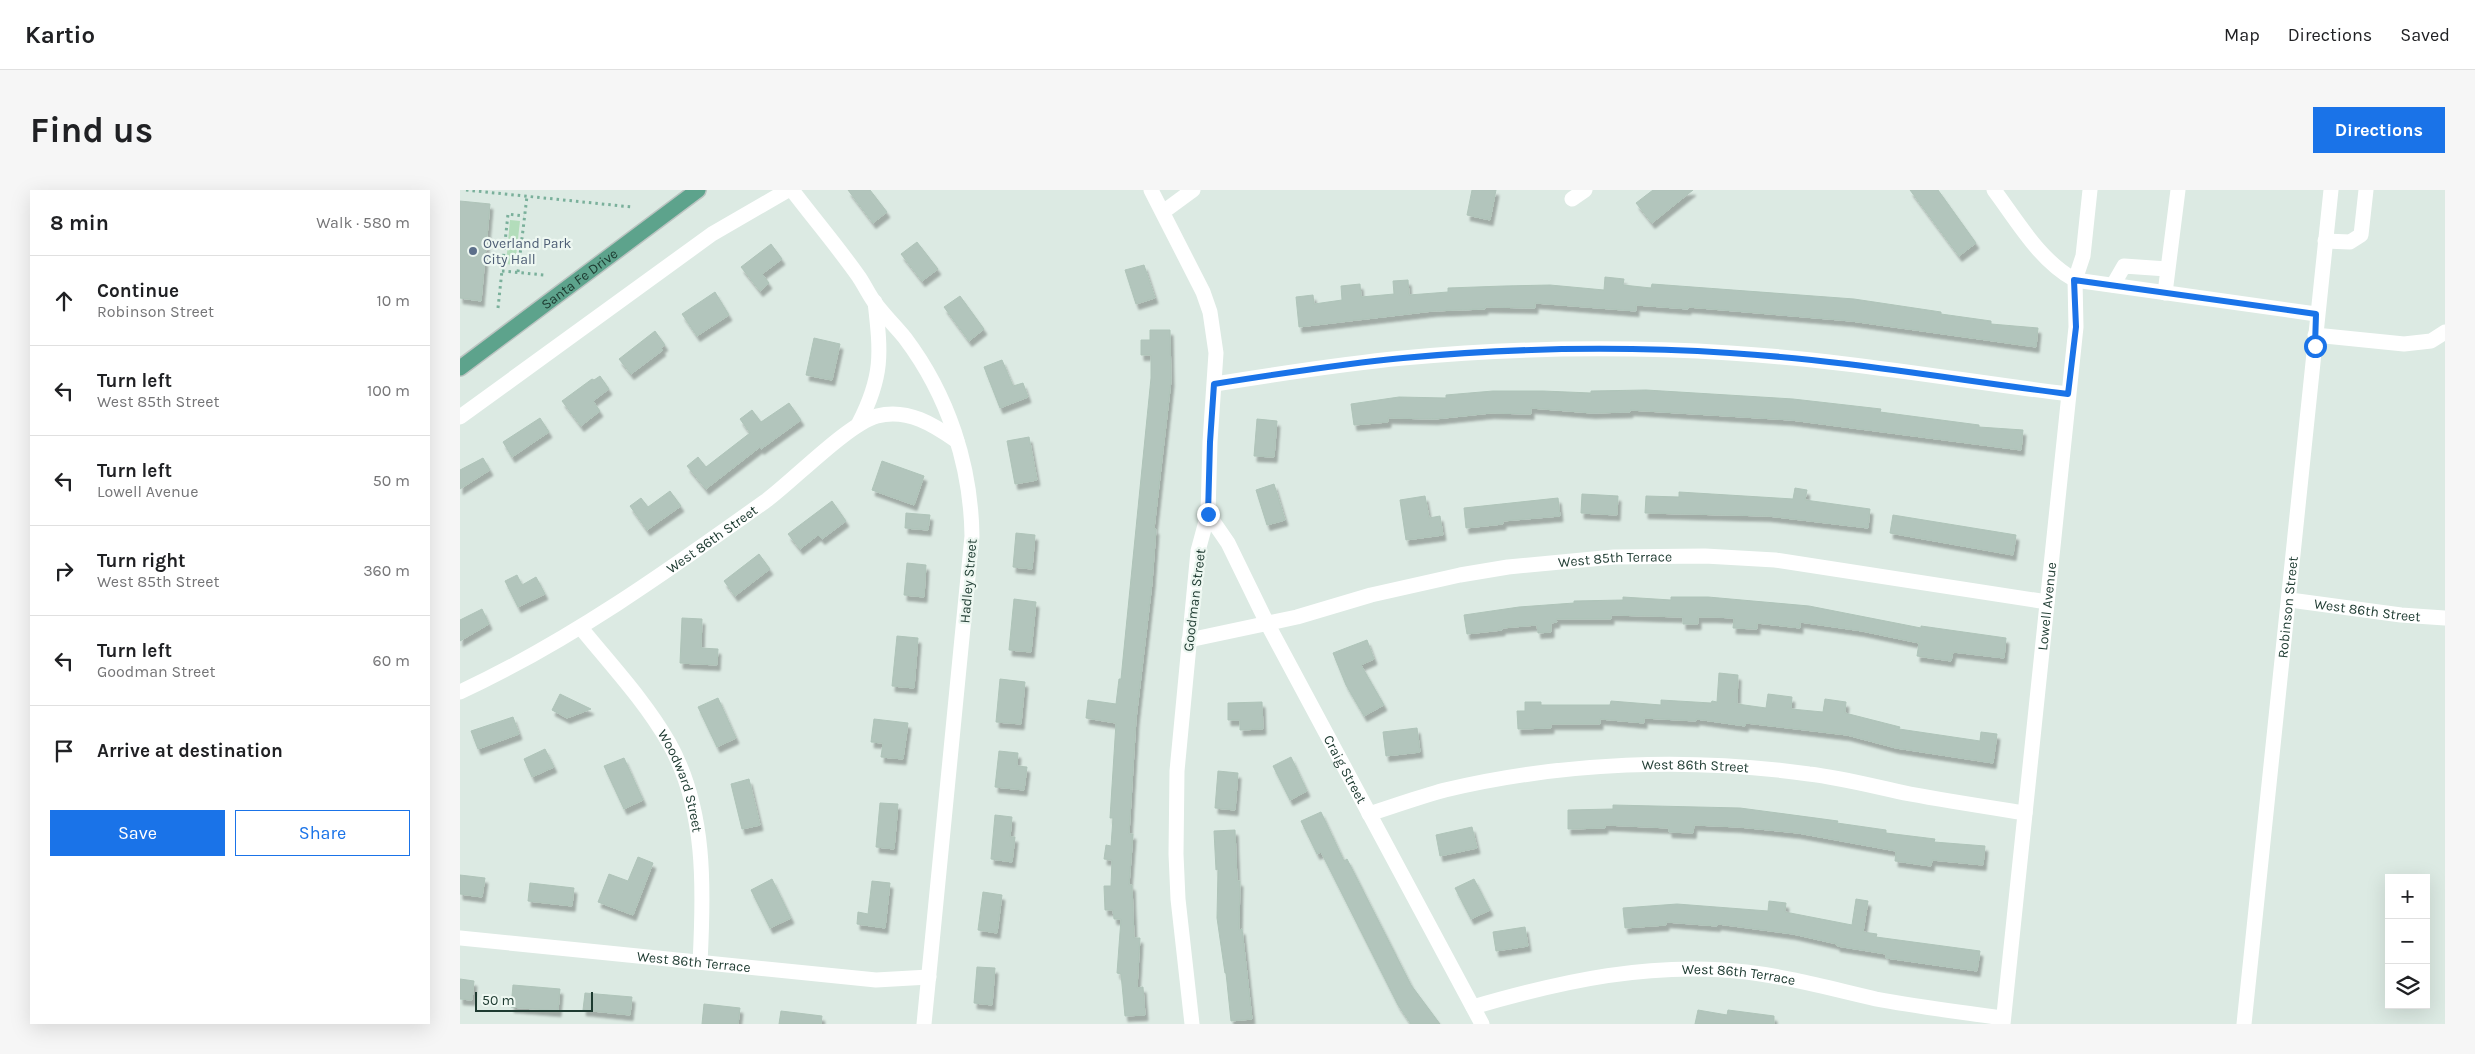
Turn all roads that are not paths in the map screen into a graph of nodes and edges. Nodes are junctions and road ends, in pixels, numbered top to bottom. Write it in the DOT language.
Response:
graph roads {
  1 [pos="698,190"];
  2 [pos="788,190"];
  3 [pos="792,190"];
  4 [pos="1151,190"];
  5 [pos="1193,190"];
  6 [pos="1585,190"];
  7 [pos="1994,190"];
  8 [pos="2090,190"];
  9 [pos="2178,190"];
  10 [pos="2331,190"];
  11 [pos="2366,190"];
  12 [pos="1572,199"];
  13 [pos="1163,212"];
  14 [pos="2325,240"];
  15 [pos="2167,269"];
  16 [pos="2074,280"];
  17 [pos="2113,285"];
  18 [pos="2164,293"];
  19 [pos="875,302"];
  20 [pos="2316,314"];
  21 [pos="2445,332"];
  22 [pos="2315,335"];
  23 [pos="460,368"];
  24 [pos="1214,384"];
  25 [pos="2068,394"];
  26 [pos="460,416"];
  27 [pos="859,423"];
  28 [pos="957,441"];
  29 [pos="1208,514"];
  30 [pos="2290,600"];
  31 [pos="2047,602"];
  32 [pos="2445,618"];
  33 [pos="1268,623"];
  34 [pos="581,628"];
  35 [pos="1189,640"];
  36 [pos="460,692"];
  37 [pos="2025,812"];
  38 [pos="1369,814"];
  39 [pos="460,938"];
  40 [pos="700,962"];
  41 [pos="928,976"];
  42 [pos="1473,1007"];
  43 [pos="2003,1021"];
  44 [pos="924,1024"];
  45 [pos="1192,1024"];
  46 [pos="1482,1024"];
  47 [pos="2244,1024"];
  1 -- 23 [label="main road, Santa Fe Drive"];
  2 -- 26 [label="street"];
  3 -- 19 [label="street, Hadley Street"];
  4 -- 13 [label="street, Goodman Street"];
  5 -- 13 [label="street"];
  6 -- 12 [label="street"];
  7 -- 16 [label="street"];
  8 -- 16 [label="street, Lowell Avenue"];
  9 -- 15 [label="street"];
  10 -- 14 [label="street, Robinson Street"];
  11 -- 14 [label="street"];
  13 -- 24 [label="street, Goodman Street"];
  14 -- 20 [label="street, Robinson Street"];
  15 -- 17 [label="street"];
  15 -- 18 [label="street"];
  16 -- 17 [label="street"];
  16 -- 25 [label="street, Lowell Avenue"];
  17 -- 18 [label="street"];
  18 -- 20 [label="street"];
  19 -- 27 [label="street"];
  19 -- 28 [label="street, Hadley Street"];
  20 -- 22 [label="street, Robinson Street"];
  21 -- 22 [label="street"];
  22 -- 30 [label="street, Robinson Street"];
  24 -- 25 [label="street"];
  24 -- 29 [label="street, Goodman Street"];
  25 -- 31 [label="street, Lowell Avenue"];
  27 -- 28 [label="street, West 86th Street"];
  27 -- 34 [label="street, West 86th Street"];
  28 -- 41 [label="street, Hadley Street"];
  29 -- 33 [label="street, Craig Street"];
  29 -- 35 [label="street, Goodman Street"];
  30 -- 32 [label="street, West 86th Street"];
  30 -- 47 [label="street, Robinson Street"];
  31 -- 33 [label="street, West 85th Terrace"];
  31 -- 37 [label="street, Lowell Avenue"];
  33 -- 35 [label="street, West 85th Terrace"];
  33 -- 38 [label="street, Craig Street"];
  34 -- 36 [label="street, West 86th Street"];
  34 -- 40 [label="street, Woodward Street"];
  35 -- 45 [label="street, Goodman Street"];
  37 -- 38 [label="street, West 86th Street"];
  37 -- 43 [label="street, Lowell Avenue"];
  38 -- 42 [label="street, Craig Street"];
  39 -- 40 [label="street, West 86th Terrace"];
  40 -- 41 [label="street, West 86th Terrace"];
  41 -- 44 [label="street, Hadley Street"];
  42 -- 43 [label="street, West 86th Terrace"];
  42 -- 46 [label="street, Craig Street"];
}
